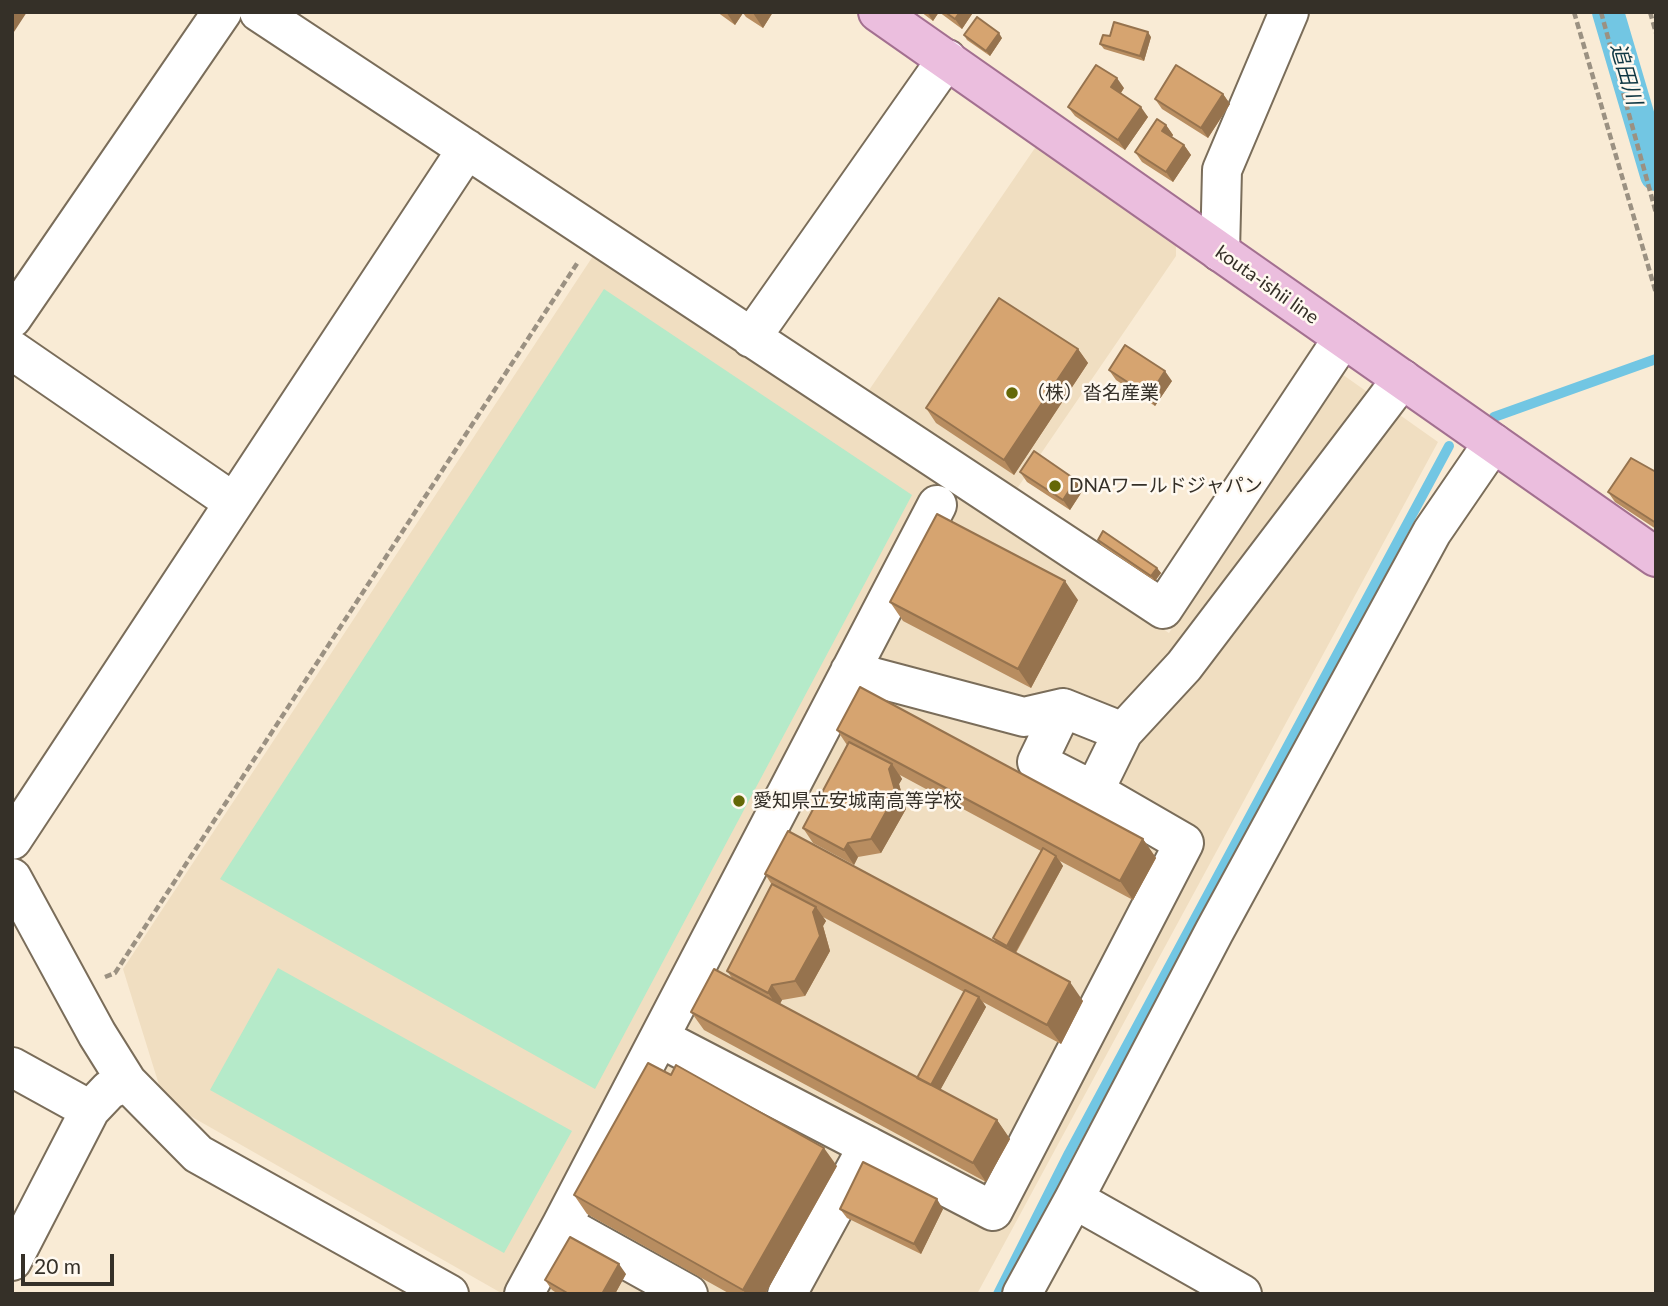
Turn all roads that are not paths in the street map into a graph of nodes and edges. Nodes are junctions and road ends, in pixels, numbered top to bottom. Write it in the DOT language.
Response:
graph roads {
  1 [pos="222,12"];
  2 [pos="260,12"];
  3 [pos="878,12"];
  4 [pos="1289,12"];
  5 [pos="947,59"];
  6 [pos="467,149"];
  7 [pos="1220,251"];
  8 [pos="12,318"];
  9 [pos="751,338"];
  10 [pos="1343,338"];
  11 [pos="12,350"];
  12 [pos="1402,379"];
  13 [pos="1493,443"];
  14 [pos="233,502"];
  15 [pos="937,505"];
  16 [pos="1656,557"];
  17 [pos="850,671"];
  18 [pos="1063,708"];
  19 [pos="1123,732"];
  20 [pos="1094,791"];
  21 [pos="12,840"];
  22 [pos="12,878"];
  23 [pos="660,1038"];
  24 [pos="12,1067"];
  25 [pos="127,1082"];
  26 [pos="90,1110"];
  27 [pos="868,1146"];
  28 [pos="1074,1199"];
  29 [pos="562,1224"];
  30 [pos="12,1261"];
  31 [pos="449,1294"];
  32 [pos="524,1294"];
  33 [pos="688,1294"];
  34 [pos="787,1294"];
  35 [pos="1021,1294"];
  36 [pos="1241,1294"];
  1 -- 8 [label="street"];
  2 -- 6 [label="street"];
  3 -- 5 [label="main road, kouta-ishii line"];
  4 -- 7 [label="street"];
  5 -- 7 [label="main road, kouta-ishii line"];
  5 -- 9 [label="street"];
  6 -- 9 [label="street"];
  6 -- 14 [label="street"];
  7 -- 10 [label="main road, kouta-ishii line"];
  9 -- 10 [label="street"];
  10 -- 12 [label="main road, kouta-ishii line"];
  11 -- 14 [label="street"];
  12 -- 13 [label="main road, kouta-ishii line"];
  12 -- 19 [label="street"];
  13 -- 16 [label="main road, kouta-ishii line"];
  13 -- 28 [label="street"];
  14 -- 21 [label="street"];
  15 -- 17 [label="street"];
  17 -- 18 [label="street"];
  17 -- 23 [label="street"];
  18 -- 19 [label="street"];
  18 -- 20 [label="street"];
  19 -- 20 [label="street"];
  20 -- 27 [label="street"];
  22 -- 25 [label="street"];
  23 -- 27 [label="street"];
  23 -- 29 [label="street"];
  24 -- 26 [label="street"];
  25 -- 26 [label="street"];
  25 -- 31 [label="street"];
  26 -- 30 [label="street"];
  27 -- 34 [label="street"];
  28 -- 35 [label="street"];
  28 -- 36 [label="street"];
  29 -- 32 [label="street"];
  29 -- 33 [label="street"];
}
